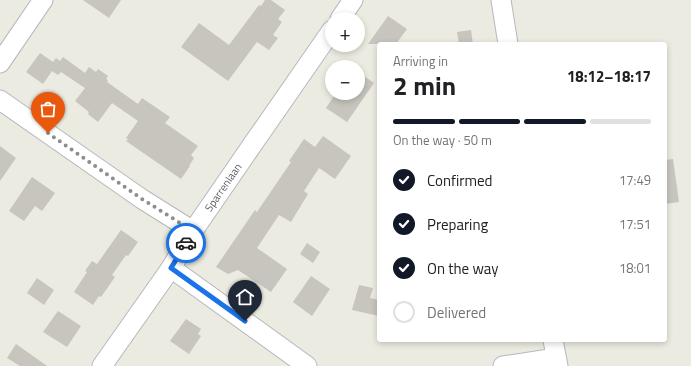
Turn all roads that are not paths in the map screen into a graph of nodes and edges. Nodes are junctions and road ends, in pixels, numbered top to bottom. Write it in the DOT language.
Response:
graph roads {
  1 [pos="43,0"];
  2 [pos="353,0"];
  3 [pos="501,0"];
  4 [pos="345,12"];
  5 [pos="325,40"];
  6 [pos="508,42"];
  7 [pos="0,63"];
  8 [pos="0,100"];
  9 [pos="193,231"];
  10 [pos="171,268"];
  11 [pos="556,354"];
  12 [pos="102,366"];
  13 [pos="307,366"];
  14 [pos="503,366"];
  1 -- 7 [label="street"];
  2 -- 4 [label="street"];
  3 -- 6 [label="street"];
  5 -- 9 [label="street, Sparrenlaan"];
  8 -- 9 [label="street"];
  9 -- 10 [label="street, Sparrenlaan"];
  10 -- 12 [label="street, Sparrenlaan"];
  10 -- 13 [label="street"];
  11 -- 14 [label="street"];
}
